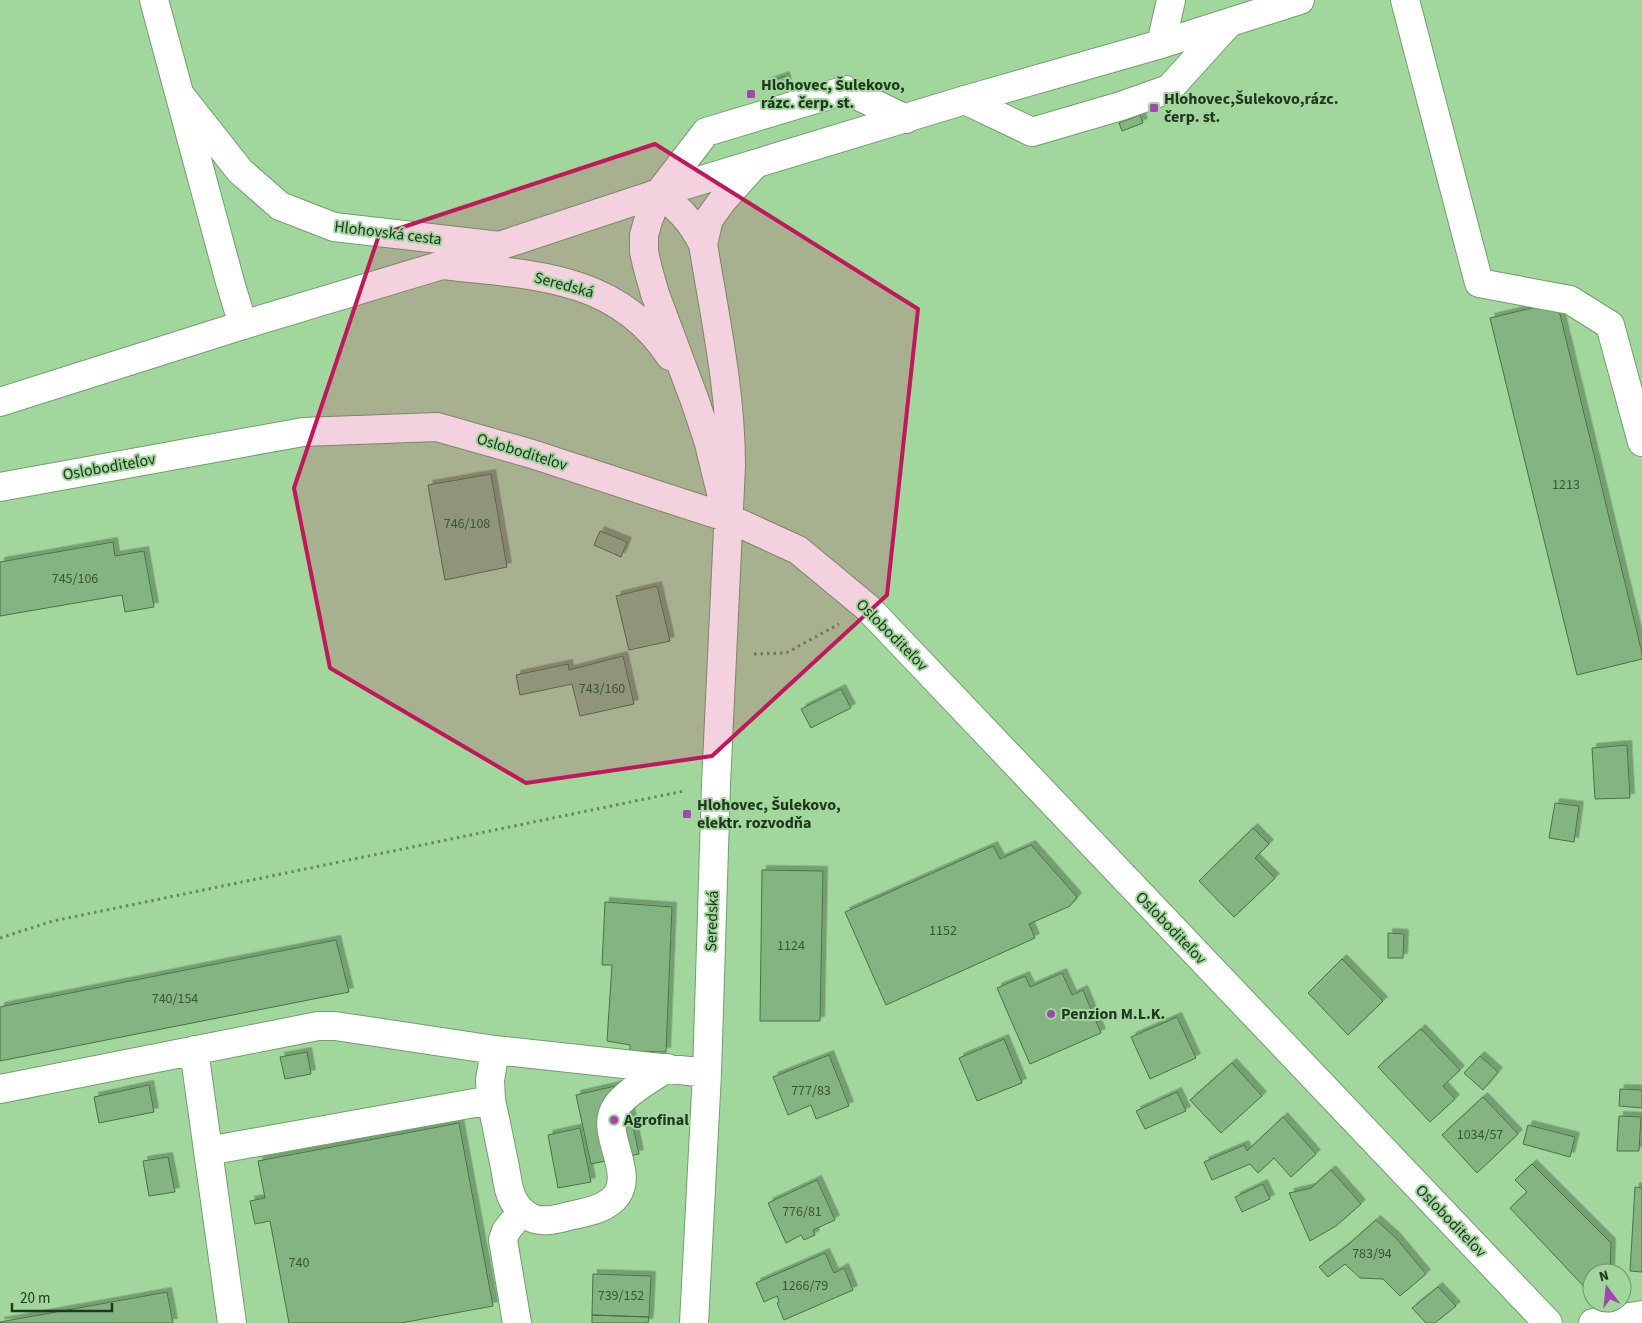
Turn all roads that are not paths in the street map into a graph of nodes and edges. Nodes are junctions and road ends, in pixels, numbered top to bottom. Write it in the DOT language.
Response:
graph roads {
  1 [pos="154,0"];
  2 [pos="1171,0"];
  3 [pos="1300,0"];
  4 [pos="1405,0"];
  5 [pos="1228,24"];
  6 [pos="1160,44"];
  7 [pos="180,95"];
  8 [pos="965,100"];
  9 [pos="906,119"];
  10 [pos="755,164"];
  11 [pos="659,193"];
  12 [pos="703,244"];
  13 [pos="500,246"];
  14 [pos="442,265"];
  15 [pos="243,325"];
  16 [pos="695,401"];
  17 [pos="0,402"];
  18 [pos="1642,442"];
  19 [pos="0,487"];
  20 [pos="728,518"];
  21 [pos="194,1050"];
  22 [pos="495,1050"];
  23 [pos="667,1068"];
  24 [pos="707,1073"];
  25 [pos="0,1089"];
  26 [pos="491,1100"];
  27 [pos="208,1151"];
  28 [pos="522,1212"];
  29 [pos="1642,1315"];
  30 [pos="232,1323"];
  31 [pos="517,1323"];
  32 [pos="694,1323"];
  33 [pos="1548,1323"];
  34 [pos="1593,1323"];
  1 -- 7 [label="street, Hlohovská cesta"];
  2 -- 6 [label="street"];
  3 -- 5 [label="street"];
  4 -- 18 [label="street"];
  5 -- 6 [label="street"];
  5 -- 8 [label="street"];
  6 -- 8 [label="street"];
  7 -- 13 [label="street, Hlohovská cesta"];
  7 -- 15 [label="street, Hlohovská cesta"];
  8 -- 9 [label="street"];
  9 -- 10 [label="street"];
  9 -- 11 [label="street"];
  10 -- 11 [label="street"];
  10 -- 12 [label="street, Seredská"];
  11 -- 12 [label="street, Seredská"];
  11 -- 13 [label="street"];
  11 -- 16 [label="street, Seredská"];
  12 -- 20 [label="street, Seredská"];
  13 -- 14 [label="street"];
  14 -- 15 [label="street"];
  14 -- 16 [label="street, Seredská"];
  15 -- 17 [label="street"];
  16 -- 20 [label="street, Seredská"];
  19 -- 20 [label="street, Osloboditeľov"];
  20 -- 24 [label="street, Seredská"];
  20 -- 33 [label="street, Osloboditeľov"];
  21 -- 22 [label="street"];
  21 -- 25 [label="street"];
  21 -- 27 [label="street"];
  22 -- 23 [label="street"];
  22 -- 26 [label="street"];
  23 -- 24 [label="street"];
  23 -- 28 [label="street"];
  24 -- 32 [label="street, Seredská"];
  26 -- 27 [label="street"];
  26 -- 28 [label="street"];
  27 -- 30 [label="street"];
  28 -- 31 [label="street"];
  29 -- 34 [label="street"];
}
